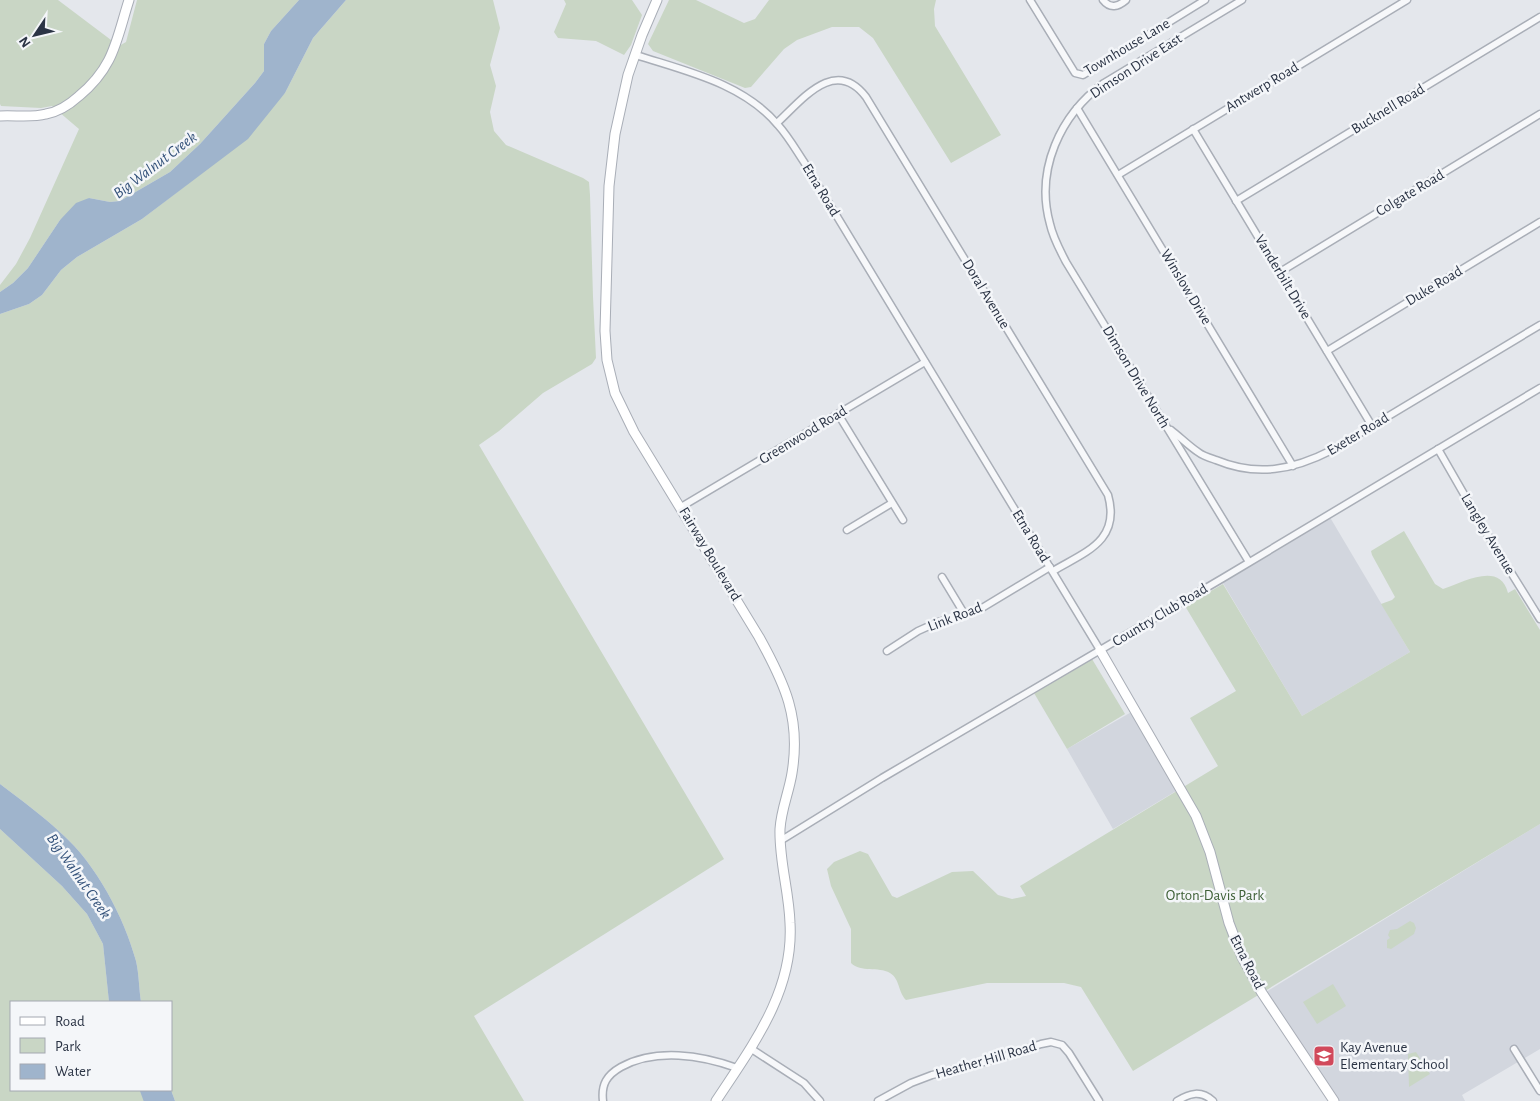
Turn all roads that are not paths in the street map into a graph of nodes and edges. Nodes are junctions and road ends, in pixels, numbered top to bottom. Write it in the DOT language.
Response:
graph roads {
  1 [pos="129,0"];
  2 [pos="657,0"];
  3 [pos="1030,0"];
  4 [pos="1103,0"];
  5 [pos="1126,0"];
  6 [pos="1205,0"];
  7 [pos="1242,0"];
  8 [pos="1406,0"];
  9 [pos="1540,17"];
  10 [pos="636,55"];
  11 [pos="1077,108"];
  12 [pos="1540,114"];
  13 [pos="0,116"];
  14 [pos="777,123"];
  15 [pos="1193,129"];
  16 [pos="1118,175"];
  17 [pos="1046,183"];
  18 [pos="1236,201"];
  19 [pos="1540,222"];
  20 [pos="1280,272"];
  21 [pos="1540,325"];
  22 [pos="1327,351"];
  23 [pos="925,362"];
  24 [pos="1540,388"];
  25 [pos="838,414"];
  26 [pos="1166,426"];
  27 [pos="1372,426"];
  28 [pos="1438,449"];
  29 [pos="1293,466"];
  30 [pos="892,503"];
  31 [pos="681,507"];
  32 [pos="903,520"];
  33 [pos="848,530"];
  34 [pos="1249,562"];
  35 [pos="1051,569"];
  36 [pos="942,577"];
  37 [pos="964,615"];
  38 [pos="1540,619"];
  39 [pos="1100,650"];
  40 [pos="887,651"];
  41 [pos="780,841"];
  42 [pos="750,1048"];
  43 [pos="1514,1049"];
  44 [pos="737,1068"];
  45 [pos="1540,1091"];
  46 [pos="603,1101"];
  47 [pos="716,1101"];
  48 [pos="820,1101"];
  49 [pos="878,1101"];
  50 [pos="1099,1101"];
  51 [pos="1177,1101"];
  52 [pos="1213,1101"];
  53 [pos="1334,1101"];
  1 -- 13 [label="street"];
  2 -- 10 [label="street, Fairway Boulevard"];
  3 -- 6 [label="street, Townhouse Lane"];
  4 -- 5 [label="street"];
  7 -- 11 [label="street, Dimson Drive East"];
  8 -- 15 [label="street, Antwerp Road"];
  9 -- 18 [label="street, Bucknell Road"];
  10 -- 14 [label="street, Etna Road"];
  10 -- 31 [label="street, Fairway Boulevard"];
  11 -- 16 [label="street, Winslow Drive"];
  11 -- 17 [label="street, Dimson Drive East"];
  12 -- 20 [label="street, Colgate Road"];
  14 -- 23 [label="street, Etna Road"];
  14 -- 35 [label="street, Doral Avenue"];
  15 -- 16 [label="street, Antwerp Road"];
  15 -- 18 [label="street, Vanderbilt Drive"];
  16 -- 29 [label="street, Winslow Drive"];
  17 -- 26 [label="street, Dimson Drive North"];
  18 -- 20 [label="street, Vanderbilt Drive"];
  19 -- 22 [label="street, Duke Road"];
  20 -- 22 [label="street, Vanderbilt Drive"];
  21 -- 27 [label="street, Exeter Road"];
  22 -- 27 [label="street, Vanderbilt Drive"];
  23 -- 25 [label="street, Greenwood Road"];
  23 -- 35 [label="street, Etna Road"];
  24 -- 28 [label="street, Country Club Road"];
  25 -- 30 [label="street"];
  25 -- 31 [label="street, Greenwood Road"];
  26 -- 29 [label="street, Exeter Road"];
  26 -- 34 [label="street, Dimson Drive North"];
  27 -- 29 [label="street, Exeter Road"];
  28 -- 34 [label="street, Country Club Road"];
  28 -- 38 [label="street, Langley Avenue"];
  30 -- 32 [label="street"];
  30 -- 33 [label="street"];
  31 -- 41 [label="street, Fairway Boulevard"];
  34 -- 39 [label="street, Country Club Road"];
  35 -- 37 [label="street, Link Road"];
  35 -- 39 [label="street, Etna Road"];
  36 -- 37 [label="street"];
  37 -- 40 [label="street, Link Road"];
  39 -- 41 [label="street, Country Club Road"];
  39 -- 53 [label="street, Etna Road"];
  41 -- 42 [label="street, Fairway Boulevard"];
  42 -- 44 [label="street, Fairway Boulevard"];
  42 -- 48 [label="street"];
  43 -- 45 [label="street"];
  44 -- 46 [label="street"];
  44 -- 47 [label="street, Fairway Boulevard"];
  49 -- 50 [label="street, Heather Hill Road"];
  51 -- 52 [label="street"];
}
